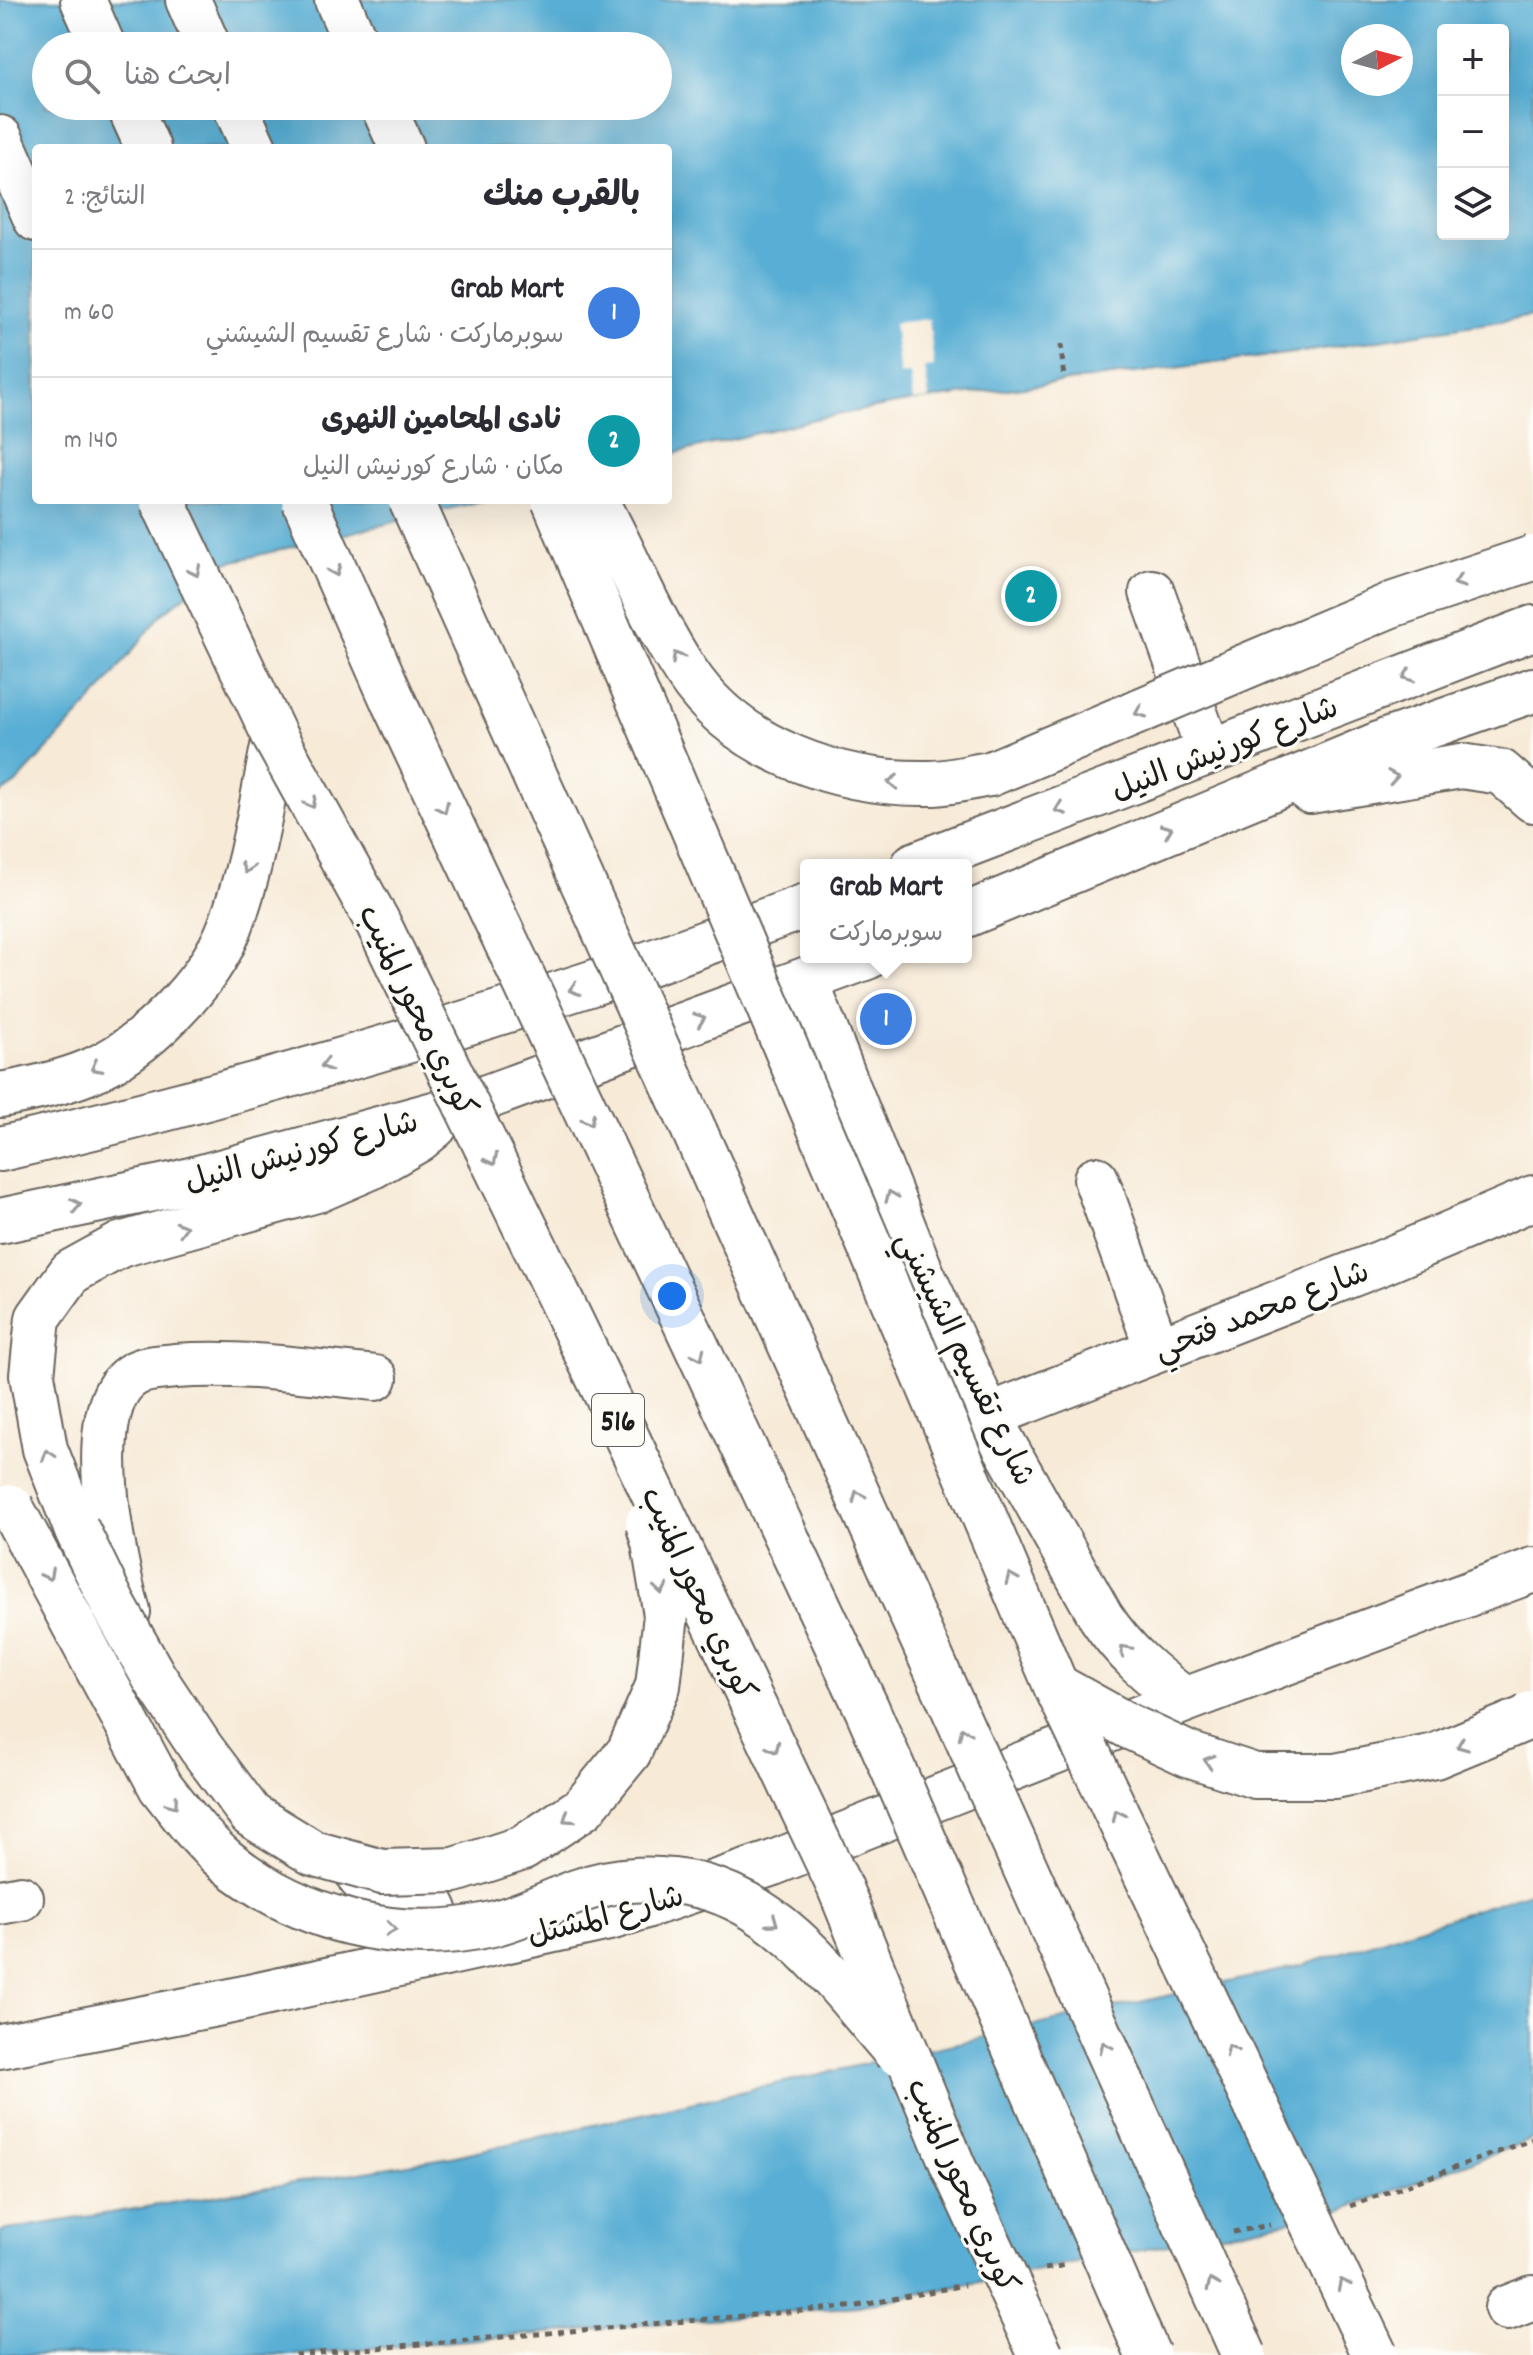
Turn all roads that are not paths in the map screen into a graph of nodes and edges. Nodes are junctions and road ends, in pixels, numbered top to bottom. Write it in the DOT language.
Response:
graph roads {
  1 [pos="83,0"];
  2 [pos="188,0"];
  3 [pos="337,0"];
  4 [pos="97,32"];
  5 [pos="202,32"];
  6 [pos="351,32"];
  7 [pos="135,120"];
  8 [pos="241,120"];
  9 [pos="389,120"];
  10 [pos="0,138"];
  11 [pos="146,144"];
  12 [pos="252,144"];
  13 [pos="400,144"];
  14 [pos="32,210"];
  15 [pos="164,504"];
  16 [pos="306,504"];
  17 [pos="413,504"];
  18 [pos="556,504"];
  19 [pos="598,504"];
  20 [pos="1533,558"];
  21 [pos="1152,592"];
  22 [pos="1533,628"];
  23 [pos="1533,690"];
  24 [pos="275,737"];
  25 [pos="1209,752"];
  26 [pos="1533,800"];
  27 [pos="1233,803"];
  28 [pos="930,859"];
  29 [pos="800,908"];
  30 [pos="972,912"];
  31 [pos="852,963"];
  32 [pos="806,981"];
  33 [pos="0,1095"];
  34 [pos="460,1107"];
  35 [pos="0,1149"];
  36 [pos="1096,1179"];
  37 [pos="1533,1198"];
  38 [pos="0,1221"];
  39 [pos="1157,1348"];
  40 [pos="375,1378"];
  41 [pos="612,1406"];
  42 [pos="988,1416"];
  43 [pos="5,1496"];
  44 [pos="1533,1570"];
  45 [pos="1056,1686"];
  46 [pos="1185,1700"];
  47 [pos="1533,1713"];
  48 [pos="444,1954"];
  49 [pos="0,2046"];
  50 [pos="911,2069"];
  51 [pos="1041,2355"];
  52 [pos="1148,2355"];
  53 [pos="1244,2355"];
  54 [pos="1375,2355"];
  1 -- 4 [label="main road"];
  2 -- 5 [label="main road"];
  3 -- 6 [label="main road"];
  7 -- 11 [label="main road"];
  8 -- 12 [label="main road"];
  9 -- 13 [label="main road"];
  10 -- 14 [label="main road"];
  15 -- 24 [label="main road, كوبري محور المنيب / 516, one-way, bridge"];
  16 -- 52 [label="main road, one-way, bridge"];
  53 -- 17 [label="main road, one-way, bridge"];
  45 -- 18 [label="main road, one-way, bridge"];
  20 -- 19 [label="main road, one-way, bridge"];
  21 -- 25 [label="main road"];
  22 -- 25 [label="main road, شارع كورنيش النيل, one-way"];
  23 -- 27 [label="main road, شارع كورنيش النيل"];
  24 -- 33 [label="main road, one-way"];
  24 -- 41 [label="main road, كوبري محور المنيب / 516, one-way, bridge"];
  25 -- 28 [label="main road, شارع كورنيش النيل, one-way"];
  27 -- 26 [label="main road, one-way"];
  30 -- 27 [label="main road, شارع كورنيش النيل, one-way"];
  29 -- 35 [label="main road, one-way"];
  31 -- 32 [label="main road, شارع كورنيش النيل"];
  34 -- 32 [label="main road, شارع كورنيش النيل, one-way"];
  42 -- 32 [label="main road, شارع تقسيم الشيشني, one-way"];
  38 -- 34 [label="main road, شارع كورنيش النيل, one-way"];
  41 -- 34 [label="main road, one-way, bridge"];
  36 -- 39 [label="main road"];
  37 -- 39 [label="main road, شارع محمد فتحي"];
  39 -- 42 [label="main road, شارع محمد فتحي"];
  40 -- 48 [label="main road"];
  41 -- 50 [label="main road, كوبري محور المنيب / 516, one-way, bridge"];
  46 -- 42 [label="main road, شارع تقسيم الشيشني, one-way"];
  43 -- 50 [label="main road, one-way, bridge"];
  44 -- 46 [label="main road, شارع المشتل"];
  47 -- 45 [label="main road, one-way, bridge"];
  54 -- 45 [label="main road, one-way, bridge"];
  46 -- 48 [label="main road, شارع المشتل"];
  48 -- 49 [label="main road, شارع المشتل"];
  50 -- 51 [label="main road, كوبري محور المنيب / 516, bridge"];
}
